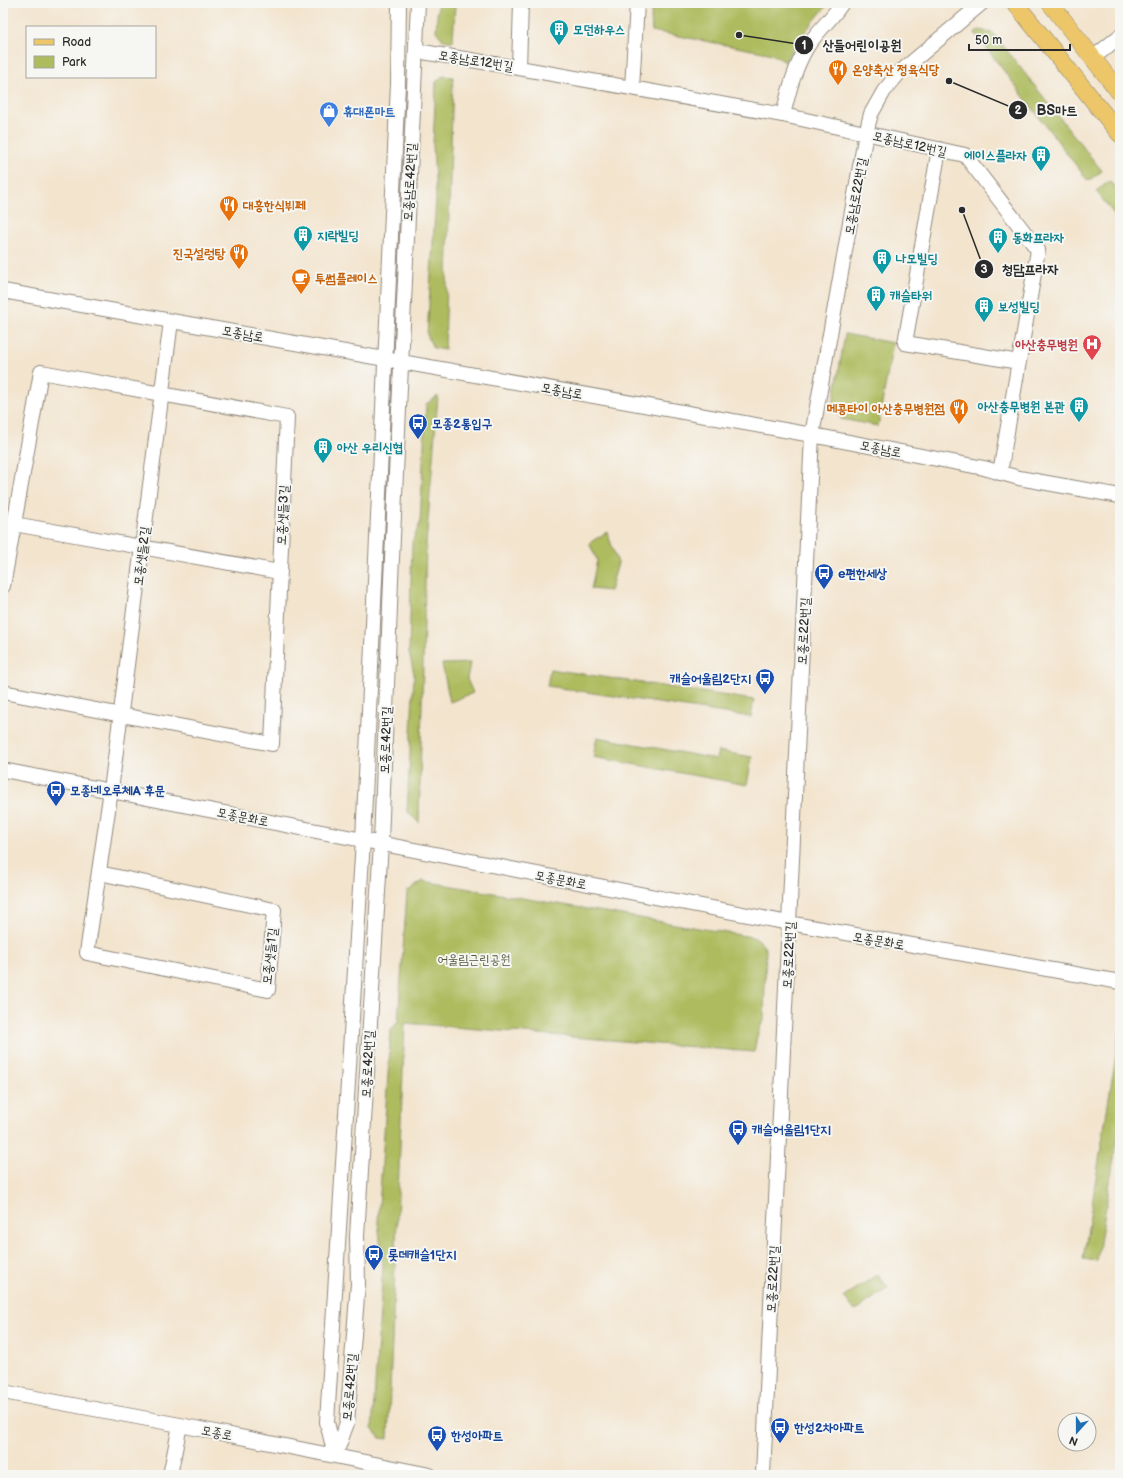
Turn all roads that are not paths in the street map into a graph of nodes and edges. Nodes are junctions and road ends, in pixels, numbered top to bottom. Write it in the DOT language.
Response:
graph roads {
  1 [pos="399,3"];
  2 [pos="418,3"];
  3 [pos="521,3"];
  4 [pos="637,3"];
  5 [pos="842,3"];
  6 [pos="982,3"];
  7 [pos="1015,3"];
  8 [pos="1050,3"];
  9 [pos="1120,36"];
  10 [pos="417,51"];
  11 [pos="1093,58"];
  12 [pos="519,68"];
  13 [pos="632,88"];
  14 [pos="1120,93"];
  15 [pos="784,115"];
  16 [pos="866,133"];
  17 [pos="1120,134"];
  18 [pos="939,149"];
  19 [pos="3,291"];
  20 [pos="171,321"];
  21 [pos="385,359"];
  22 [pos="401,361"];
  23 [pos="1019,362"];
  24 [pos="162,394"];
  25 [pos="812,435"];
  26 [pos="1000,473"];
  27 [pos="1120,496"];
  28 [pos="8,523"];
  29 [pos="142,547"];
  30 [pos="279,572"];
  31 [pos="3,586"];
  32 [pos="3,692"];
  33 [pos="120,715"];
  34 [pos="3,770"];
  35 [pos="111,790"];
  36 [pos="363,840"];
  37 [pos="381,843"];
  38 [pos="99,873"];
  39 [pos="789,923"];
  40 [pos="1120,982"];
  41 [pos="3,1392"];
  42 [pos="180,1425"];
  43 [pos="335,1456"];
  44 [pos="390,1471"];
  45 [pos="170,1475"];
  46 [pos="430,1475"];
  47 [pos="763,1475"];
  1 -- 21 [label="street, 모종남로42번길"];
  2 -- 10 [label="street, 모종남로42번길"];
  3 -- 12 [label="street, 모종남로12번길"];
  4 -- 13 [label="street"];
  5 -- 15 [label="street"];
  6 -- 16 [label="street, 모종남로22번길"];
  7 -- 17 [label="main road"];
  8 -- 11 [label="main road"];
  9 -- 11 [label="street"];
  10 -- 12 [label="street, 모종남로12번길"];
  10 -- 22 [label="street, 모종남로42번길"];
  11 -- 14 [label="main road"];
  12 -- 13 [label="street, 모종남로12번길"];
  13 -- 15 [label="street, 모종남로12번길"];
  15 -- 16 [label="street, 모종남로12번길"];
  16 -- 18 [label="street, 모종남로12번길"];
  16 -- 25 [label="street, 모종남로22번길"];
  18 -- 23 [label="street, 모종남로12번길"];
  18 -- 23 [label="street"];
  19 -- 20 [label="street, 모종남로"];
  20 -- 21 [label="street, 모종남로"];
  20 -- 24 [label="street, 모종샛들2길"];
  21 -- 22 [label="street, 모종남로"];
  21 -- 36 [label="street, 모종로42번길"];
  22 -- 25 [label="street, 모종남로"];
  22 -- 37 [label="street, 모종로42번길"];
  23 -- 26 [label="street, 모종남로12번길"];
  24 -- 28 [label="street, 모종샛들3길"];
  24 -- 29 [label="street, 모종샛들2길"];
  24 -- 30 [label="street, 모종샛들3길"];
  25 -- 26 [label="street, 모종남로"];
  25 -- 39 [label="street, 모종로22번길"];
  26 -- 27 [label="street, 모종남로"];
  28 -- 29 [label="street"];
  28 -- 31 [label="street, 모종샛들3길"];
  29 -- 30 [label="street"];
  29 -- 33 [label="street, 모종샛들2길"];
  30 -- 33 [label="street, 모종샛들3길"];
  32 -- 33 [label="street, 모종샛들3길"];
  33 -- 35 [label="street, 모종샛들2길"];
  34 -- 35 [label="street, 모종문화로"];
  35 -- 36 [label="street, 모종문화로"];
  35 -- 38 [label="street, 모종샛들1길"];
  36 -- 37 [label="street, 모종문화로"];
  36 -- 43 [label="street, 모종로42번길"];
  37 -- 39 [label="street, 모종문화로"];
  37 -- 43 [label="street, 모종로42번길"];
  38 -- 38 [label="street, 모종샛들1길"];
  39 -- 40 [label="street, 모종문화로"];
  39 -- 47 [label="street, 모종로22번길"];
  41 -- 42 [label="street, 모종로"];
  42 -- 43 [label="street, 모종로"];
  42 -- 45 [label="street"];
  43 -- 44 [label="street, 모종로"];
  44 -- 46 [label="street, 모종로"];
}
